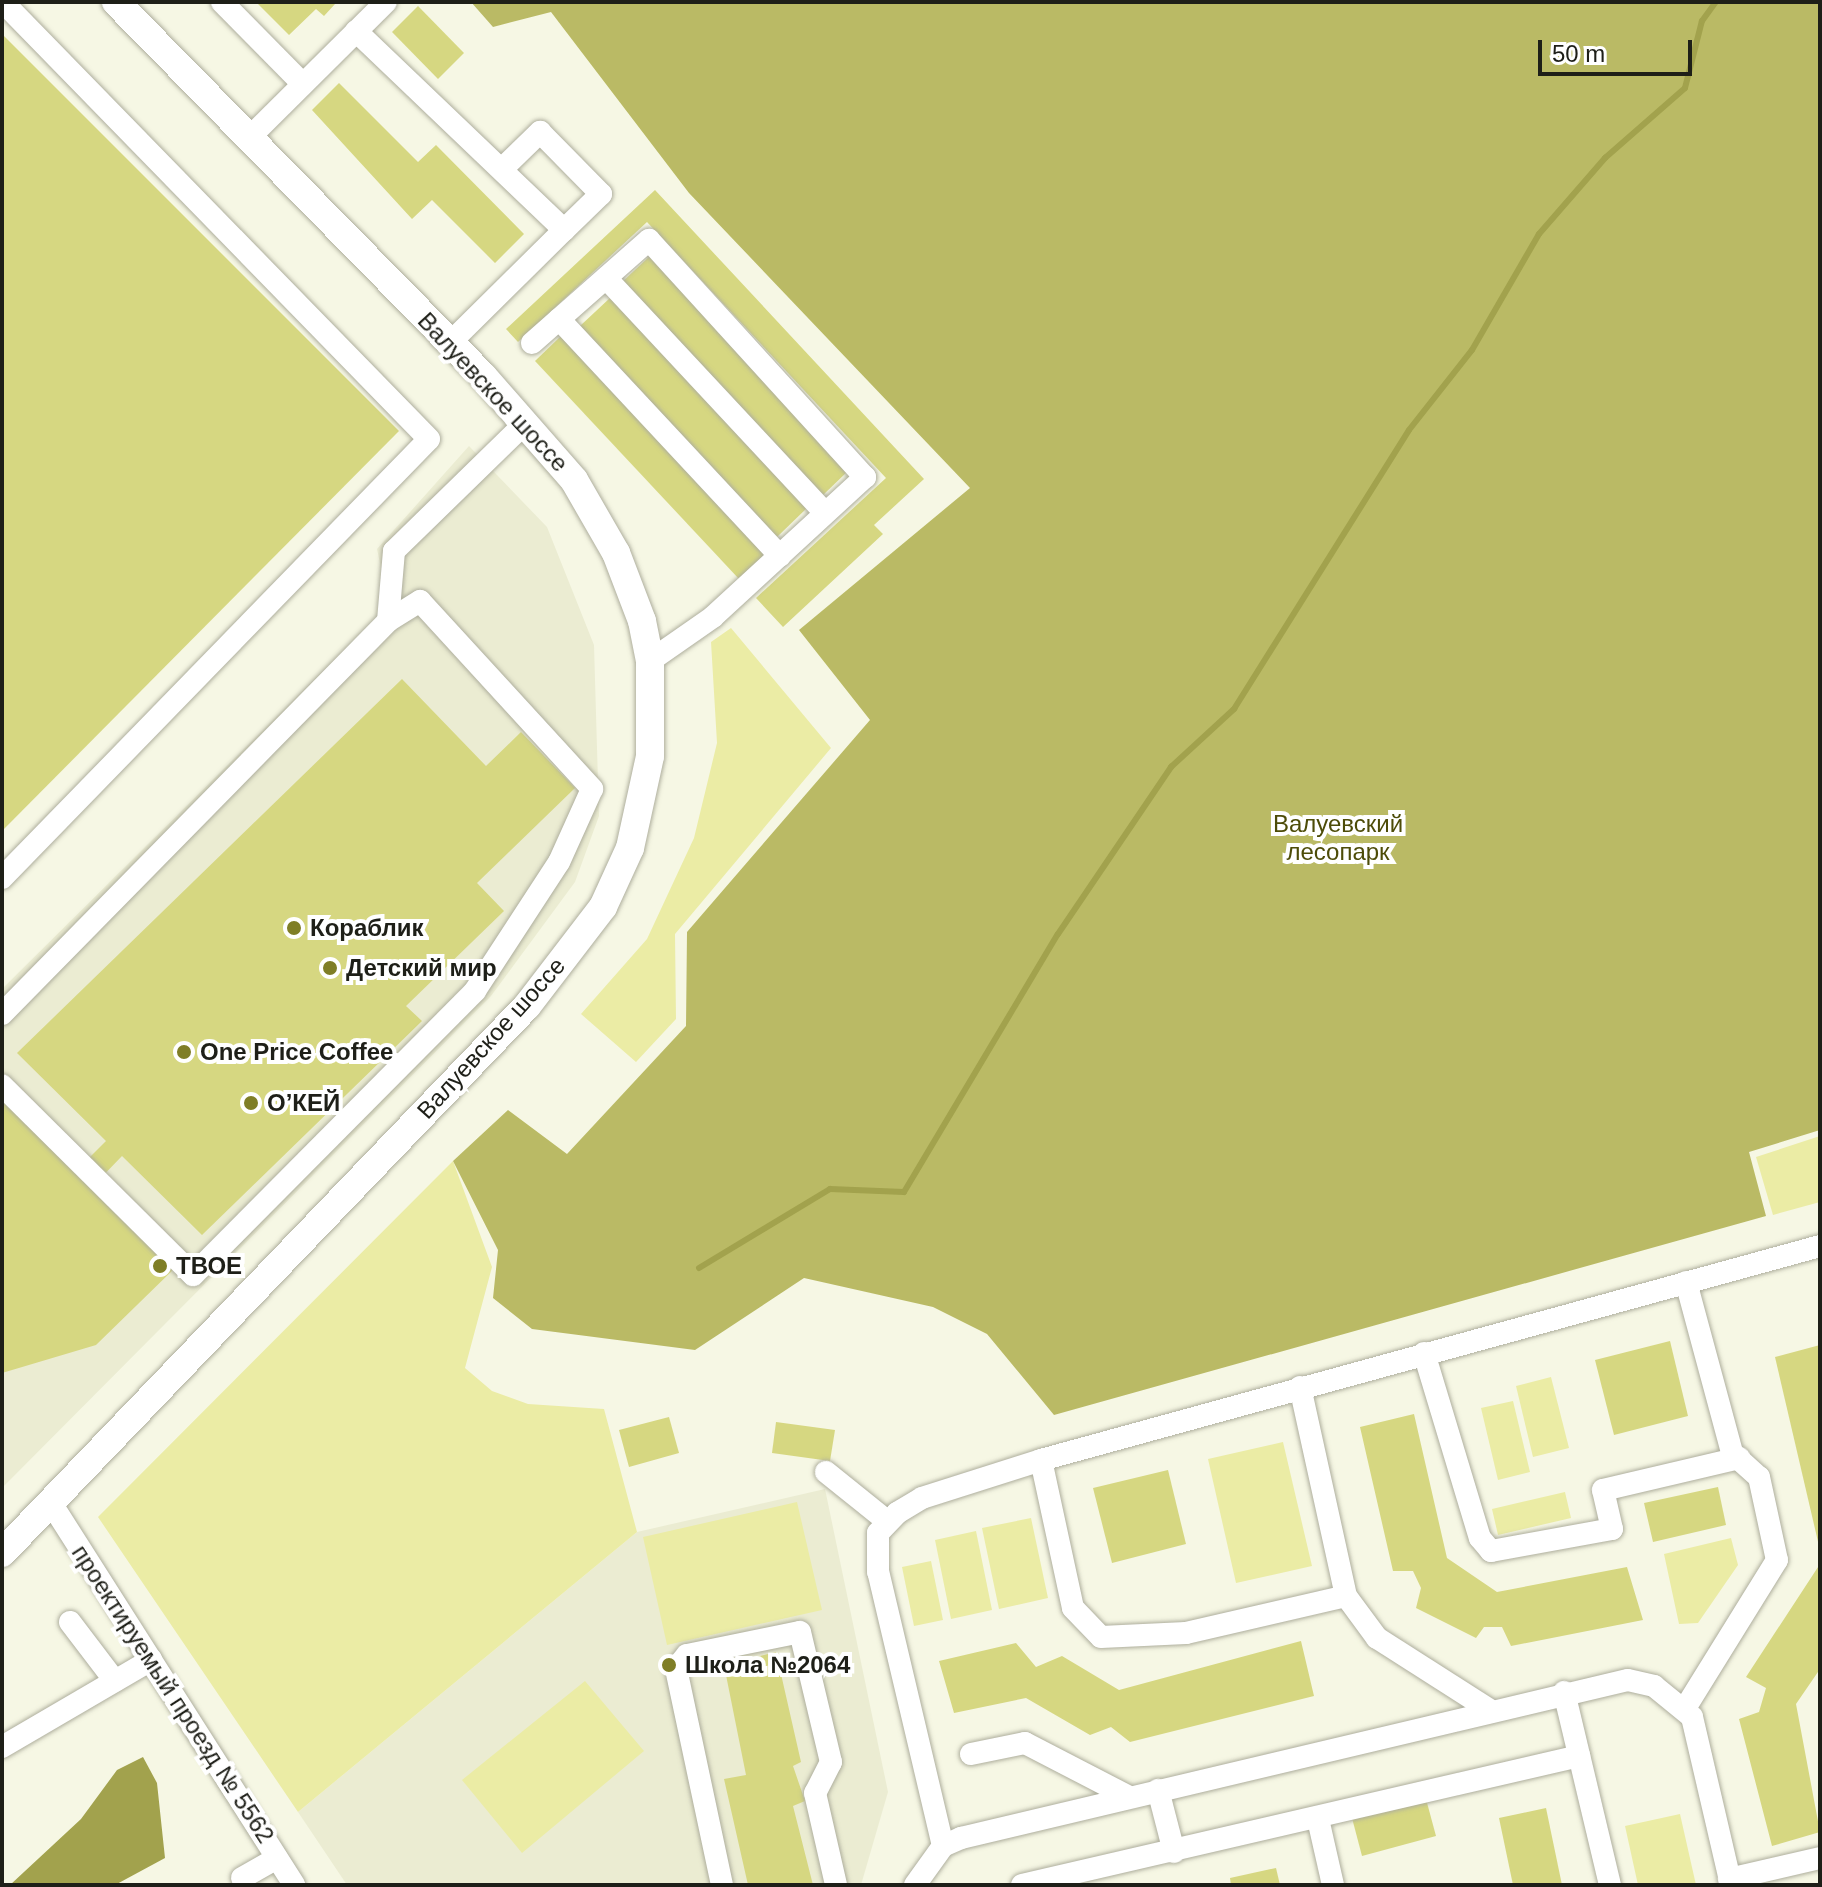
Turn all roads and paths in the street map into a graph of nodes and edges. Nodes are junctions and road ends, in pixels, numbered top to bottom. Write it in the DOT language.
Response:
graph roads {
  1 [pos="3,2"];
  2 [pos="116,2"];
  3 [pos="222,2"];
  4 [pos="386,2"];
  5 [pos="356,31"];
  6 [pos="303,84"];
  7 [pos="248,139"];
  8 [pos="503,168"];
  9 [pos="564,230"];
  10 [pos="606,278"];
  11 [pos="559,319"];
  12 [pos="450,343"];
  13 [pos="532,343"];
  14 [pos="526,422"];
  15 [pos="825,513"];
  16 [pos="780,556"];
  17 [pos="388,621"];
  18 [pos="650,661"];
  19 [pos="2,878"];
  20 [pos="2,1014"];
  21 [pos="2,1085"];
  22 [pos="1820,1246"];
  23 [pos="1686,1282"];
  24 [pos="1424,1353"];
  25 [pos="1300,1387"];
  26 [pos="1739,1458"];
  27 [pos="1041,1460"];
  28 [pos="826,1472"];
  29 [pos="51,1503"];
  30 [pos="887,1521"];
  31 [pos="2,1553"];
  32 [pos="1346,1596"];
  33 [pos="70,1622"];
  34 [pos="151,1660"];
  35 [pos="115,1681"];
  36 [pos="1564,1692"];
  37 [pos="1686,1707"];
  38 [pos="1490,1710"];
  39 [pos="2,1747"];
  40 [pos="971,1754"];
  41 [pos="1579,1756"];
  42 [pos="1158,1790"];
  43 [pos="1129,1797"];
  44 [pos="1318,1819"];
  45 [pos="943,1846"];
  46 [pos="1174,1852"];
  47 [pos="277,1858"];
  48 [pos="1820,1858"];
  49 [pos="1791,1875"];
  50 [pos="242,1878"];
  51 [pos="1051,1882"];
  52 [pos="1730,1882"];
  53 [pos="294,1885"];
  54 [pos="722,1885"];
  55 [pos="836,1885"];
  56 [pos="915,1885"];
  57 [pos="1022,1885"];
  58 [pos="1333,1885"];
  59 [pos="1610,1885"];
  1 -- 19 [label="street"];
  2 -- 7 [label="main road, Валуевское шоссе"];
  3 -- 6 [label="street"];
  4 -- 5 [label="street"];
  5 -- 6 [label="street"];
  5 -- 8 [label="street"];
  6 -- 7 [label="street"];
  7 -- 12 [label="main road, Валуевское шоссе"];
  8 -- 9 [label="street"];
  8 -- 9 [label="street"];
  9 -- 12 [label="street"];
  10 -- 11 [label="street"];
  10 -- 15 [label="street"];
  10 -- 15 [label="street"];
  11 -- 13 [label="street"];
  11 -- 16 [label="street"];
  12 -- 14 [label="main road, Валуевское шоссе"];
  14 -- 17 [label="street"];
  14 -- 18 [label="main road, Валуевское шоссе"];
  15 -- 16 [label="street"];
  16 -- 18 [label="street"];
  17 -- 20 [label="street"];
  17 -- 21 [label="street"];
  18 -- 29 [label="main road, Валуевское шоссе"];
  22 -- 23 [label="street"];
  23 -- 24 [label="street"];
  23 -- 26 [label="street"];
  24 -- 25 [label="street"];
  24 -- 26 [label="street"];
  25 -- 27 [label="street"];
  25 -- 32 [label="street"];
  26 -- 37 [label="street"];
  27 -- 30 [label="street"];
  27 -- 32 [label="street"];
  28 -- 30 [label="street"];
  29 -- 31 [label="main road, Валуевское шоссе"];
  29 -- 34 [label="street, проектируемый проезд № 5562"];
  30 -- 45 [label="street"];
  32 -- 38 [label="street"];
  33 -- 35 [label="street"];
  34 -- 35 [label="street"];
  34 -- 47 [label="street, проектируемый проезд № 5562"];
  35 -- 39 [label="street"];
  36 -- 37 [label="street"];
  36 -- 38 [label="street"];
  36 -- 41 [label="street"];
  37 -- 52 [label="street"];
  38 -- 42 [label="street"];
  40 -- 43 [label="street"];
  41 -- 44 [label="street"];
  41 -- 59 [label="street"];
  42 -- 43 [label="street"];
  42 -- 46 [label="street"];
  43 -- 45 [label="street"];
  44 -- 46 [label="street"];
  44 -- 58 [label="street"];
  45 -- 56 [label="street"];
  46 -- 51 [label="street"];
  47 -- 50 [label="street"];
  47 -- 53 [label="street, проектируемый проезд № 5562"];
  48 -- 49 [label="street"];
  49 -- 52 [label="street"];
  51 -- 57 [label="street"];
  54 -- 55 [label="street"];
}
